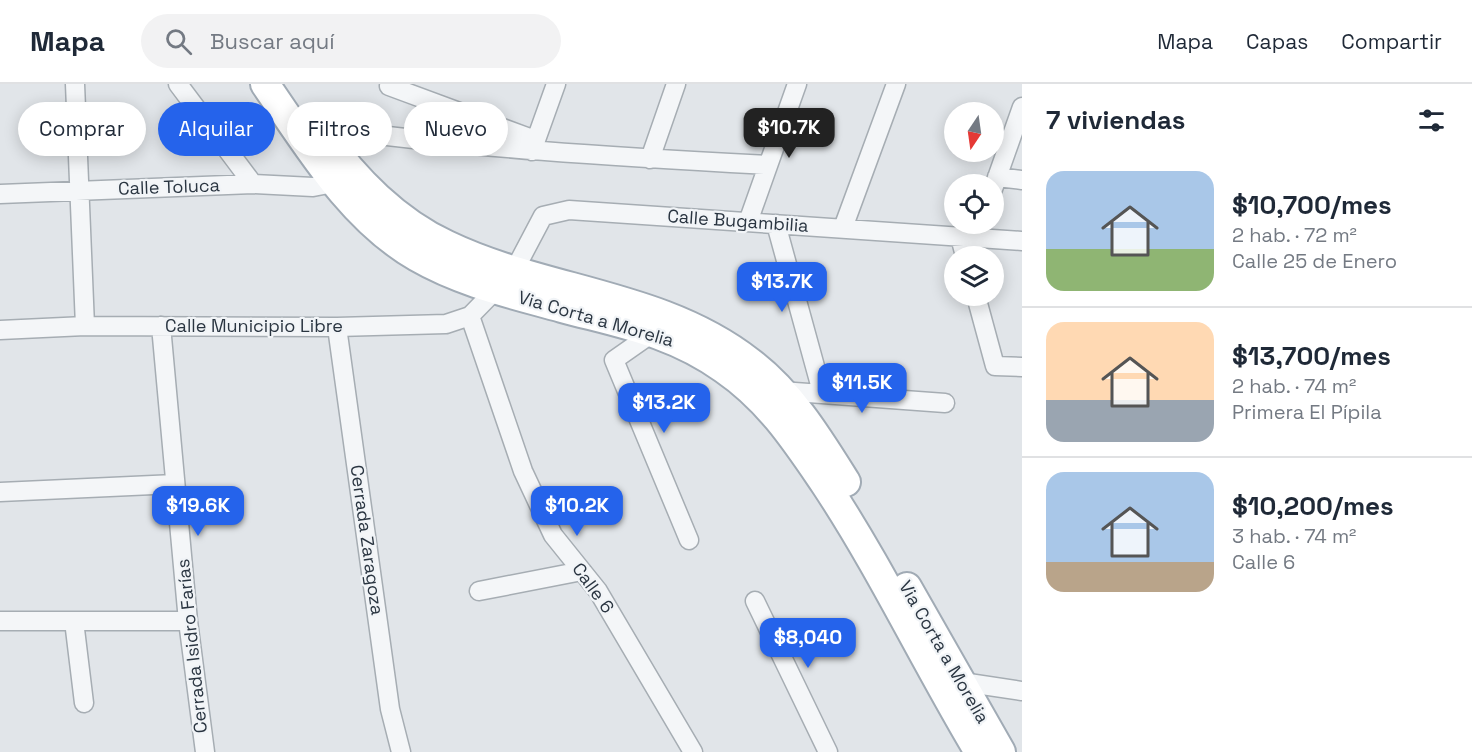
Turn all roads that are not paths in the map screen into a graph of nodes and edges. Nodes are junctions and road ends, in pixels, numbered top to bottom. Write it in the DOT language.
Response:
graph roads {
  1 [pos="75,84"];
  2 [pos="178,84"];
  3 [pos="265,84"];
  4 [pos="287,84"];
  5 [pos="556,84"];
  6 [pos="676,84"];
  7 [pos="797,84"];
  8 [pos="896,84"];
  9 [pos="389,86"];
  10 [pos="300,102"];
  11 [pos="1022,107"];
  12 [pos="392,137"];
  13 [pos="534,146"];
  14 [pos="337,156"];
  15 [pos="650,159"];
  16 [pos="767,165"];
  17 [pos="998,174"];
  18 [pos="346,179"];
  19 [pos="1022,180"];
  20 [pos="1004,182"];
  21 [pos="253,184"];
  22 [pos="79,190"];
  23 [pos="0,194"];
  24 [pos="748,222"];
  25 [pos="776,224"];
  26 [pos="843,228"];
  27 [pos="944,232"];
  28 [pos="979,234"];
  29 [pos="1022,241"];
  30 [pos="505,281"];
  31 [pos="979,306"];
  32 [pos="470,316"];
  33 [pos="85,326"];
  34 [pos="161,326"];
  35 [pos="337,327"];
  36 [pos="0,330"];
  37 [pos="654,332"];
  38 [pos="1022,367"];
  39 [pos="781,391"];
  40 [pos="822,392"];
  41 [pos="945,403"];
  42 [pos="176,484"];
  43 [pos="0,492"];
  44 [pos="689,540"];
  45 [pos="582,572"];
  46 [pos="479,591"];
  47 [pos="755,601"];
  48 [pos="0,621"];
  49 [pos="74,621"];
  50 [pos="188,621"];
  51 [pos="962,682"];
  52 [pos="1022,691"];
  53 [pos="84,703"];
  54 [pos="204,752"];
  55 [pos="401,752"];
  56 [pos="693,752"];
  57 [pos="828,752"];
  58 [pos="979,752"];
  59 [pos="1001,752"];
  1 -- 22 [label="street"];
  2 -- 21 [label="street"];
  3 -- 18 [label="main road, Via Corta a Morelia"];
  4 -- 10 [label="main road, Via Corta a Morelia"];
  5 -- 13 [label="street"];
  6 -- 15 [label="street"];
  7 -- 16 [label="street"];
  8 -- 26 [label="street"];
  9 -- 13 [label="street"];
  11 -- 17 [label="street"];
  12 -- 13 [label="street"];
  13 -- 15 [label="street"];
  14 -- 18 [label="main road, Via Corta a Morelia"];
  15 -- 16 [label="street"];
  16 -- 24 [label="street"];
  18 -- 21 [label="street, Calle Toluca"];
  18 -- 30 [label="main road, Via Corta a Morelia"];
  19 -- 20 [label="street"];
  21 -- 22 [label="street, Calle Toluca"];
  22 -- 23 [label="street, Calle Toluca"];
  22 -- 33 [label="street"];
  24 -- 25 [label="street, Calle Bugambilia"];
  24 -- 30 [label="street, Calle Bugambilia"];
  25 -- 26 [label="street, Calle Bugambilia"];
  25 -- 40 [label="street"];
  26 -- 27 [label="street, Calle Bugambilia"];
  28 -- 29 [label="street, Calle Bugambilia"];
  30 -- 32 [label="street, Calle Municipio Libre"];
  30 -- 37 [label="main road, Via Corta a Morelia"];
  30 -- 39 [label="main road, Via Corta a Morelia"];
  31 -- 38 [label="street"];
  32 -- 35 [label="street, Calle Municipio Libre"];
  32 -- 45 [label="street, Calle 6"];
  33 -- 34 [label="street, Calle Municipio Libre"];
  33 -- 36 [label="street, Calle Municipio Libre"];
  34 -- 35 [label="street, Calle Municipio Libre"];
  34 -- 42 [label="street, Cerrada Isidro Farías"];
  35 -- 55 [label="street, Cerrada Zaragoza"];
  37 -- 44 [label="street"];
  37 -- 58 [label="main road, Via Corta a Morelia"];
  39 -- 40 [label="street"];
  39 -- 51 [label="main road, Via Corta a Morelia"];
  40 -- 41 [label="street"];
  42 -- 43 [label="street"];
  42 -- 50 [label="street, Cerrada Isidro Farías"];
  45 -- 46 [label="street"];
  45 -- 56 [label="street, Calle 6"];
  47 -- 57 [label="street"];
  48 -- 49 [label="street"];
  49 -- 50 [label="street"];
  49 -- 53 [label="street"];
  50 -- 54 [label="street, Cerrada Isidro Farías"];
  51 -- 52 [label="street"];
  51 -- 59 [label="main road, Via Corta a Morelia"];
}
